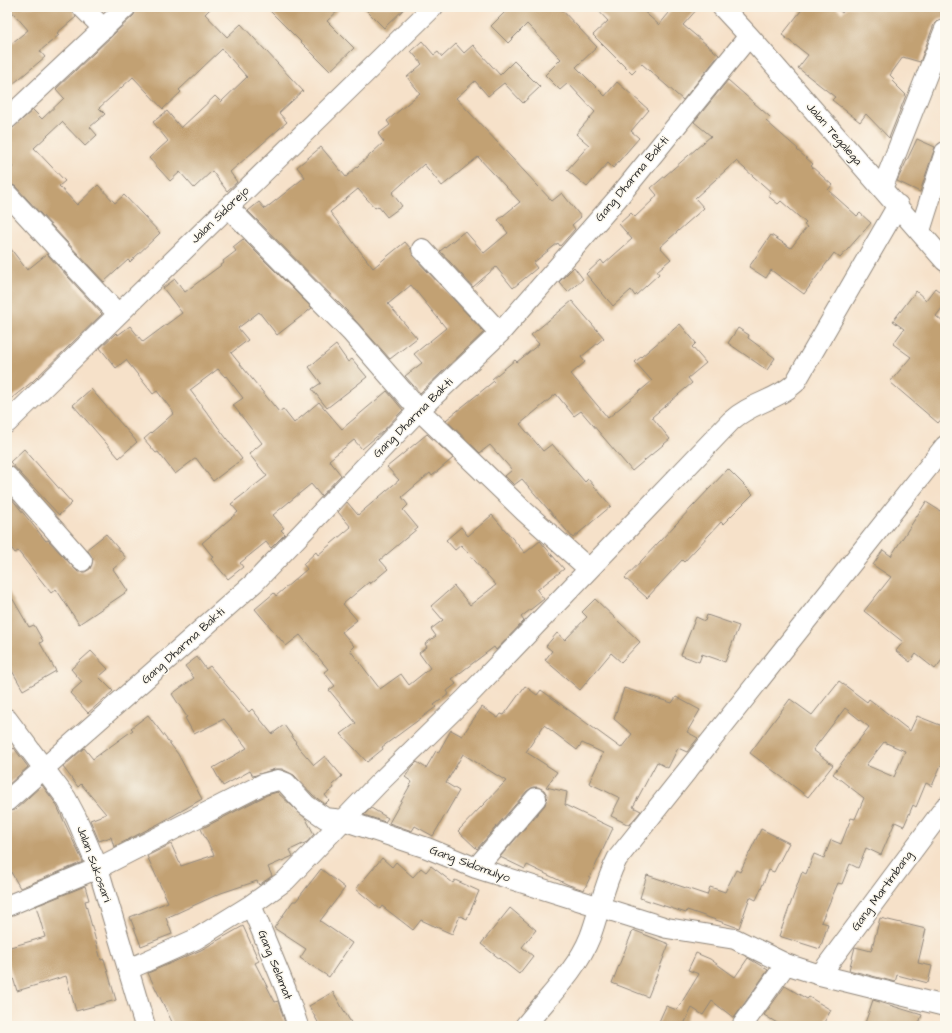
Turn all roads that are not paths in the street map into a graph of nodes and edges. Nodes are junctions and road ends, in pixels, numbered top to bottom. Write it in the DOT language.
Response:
graph roads {
  1 [pos="82,7"];
  2 [pos="126,7"];
  3 [pos="433,7"];
  4 [pos="722,7"];
  5 [pos="945,28"];
  6 [pos="104,29"];
  7 [pos="749,36"];
  8 [pos="7,119"];
  9 [pos="945,152"];
  10 [pos="882,189"];
  11 [pos="7,194"];
  12 [pos="898,205"];
  13 [pos="228,207"];
  14 [pos="920,231"];
  15 [pos="422,249"];
  16 [pos="945,261"];
  17 [pos="118,314"];
  18 [pos="500,332"];
  19 [pos="419,410"];
  20 [pos="7,423"];
  21 [pos="945,446"];
  22 [pos="7,476"];
  23 [pos="82,561"];
  24 [pos="589,569"];
  25 [pos="7,719"];
  26 [pos="45,769"];
  27 [pos="536,798"];
  28 [pos="7,801"];
  29 [pos="945,807"];
  30 [pos="343,820"];
  31 [pos="98,868"];
  32 [pos="476,868"];
  33 [pos="251,905"];
  34 [pos="7,906"];
  35 [pos="598,907"];
  36 [pos="786,964"];
  37 [pos="129,969"];
  38 [pos="820,975"];
  39 [pos="945,1006"];
  40 [pos="145,1026"];
  41 [pos="298,1026"];
  42 [pos="525,1026"];
  43 [pos="742,1026"];
  1 -- 6 [label="street"];
  2 -- 6 [label="street"];
  3 -- 13 [label="street, Jalan Sidorejo"];
  4 -- 7 [label="street, Jalan Tegalega"];
  5 -- 10 [label="street"];
  6 -- 8 [label="street"];
  7 -- 10 [label="street, Jalan Tegalega"];
  7 -- 18 [label="street, Gang Dharma Bakti"];
  9 -- 14 [label="street"];
  10 -- 12 [label="street, Jalan Tegalega"];
  11 -- 17 [label="street"];
  12 -- 14 [label="street, Jalan Tegalega"];
  12 -- 24 [label="street"];
  13 -- 17 [label="street, Jalan Sidorejo"];
  13 -- 19 [label="street"];
  14 -- 16 [label="street, Jalan Tegalega"];
  15 -- 18 [label="street"];
  17 -- 20 [label="street, Jalan Sidorejo"];
  18 -- 19 [label="street, Gang Dharma Bakti"];
  19 -- 24 [label="street"];
  19 -- 26 [label="street, Gang Dharma Bakti"];
  21 -- 35 [label="street"];
  22 -- 23 [label="street"];
  24 -- 30 [label="street"];
  25 -- 26 [label="street, Jalan Sukosari"];
  26 -- 28 [label="street, Gang Dharma Bakti"];
  26 -- 31 [label="street, Jalan Sukosari"];
  27 -- 32 [label="street"];
  29 -- 38 [label="street, Gang Martimbang"];
  30 -- 31 [label="street, Gang Sidomulyo"];
  30 -- 32 [label="street, Gang Sidomulyo"];
  30 -- 33 [label="street"];
  31 -- 34 [label="street, Gang Sidomulyo"];
  31 -- 37 [label="street, Jalan Sukosari"];
  32 -- 35 [label="street, Gang Sidomulyo"];
  33 -- 37 [label="street"];
  33 -- 41 [label="street, Gang Selamat"];
  35 -- 36 [label="street, Gang Sidomulyo"];
  35 -- 42 [label="street"];
  36 -- 38 [label="street, Gang Sidomulyo"];
  36 -- 43 [label="street"];
  37 -- 40 [label="street, Jalan Sukosari"];
  38 -- 39 [label="street, Gang Sidomulyo"];
}
